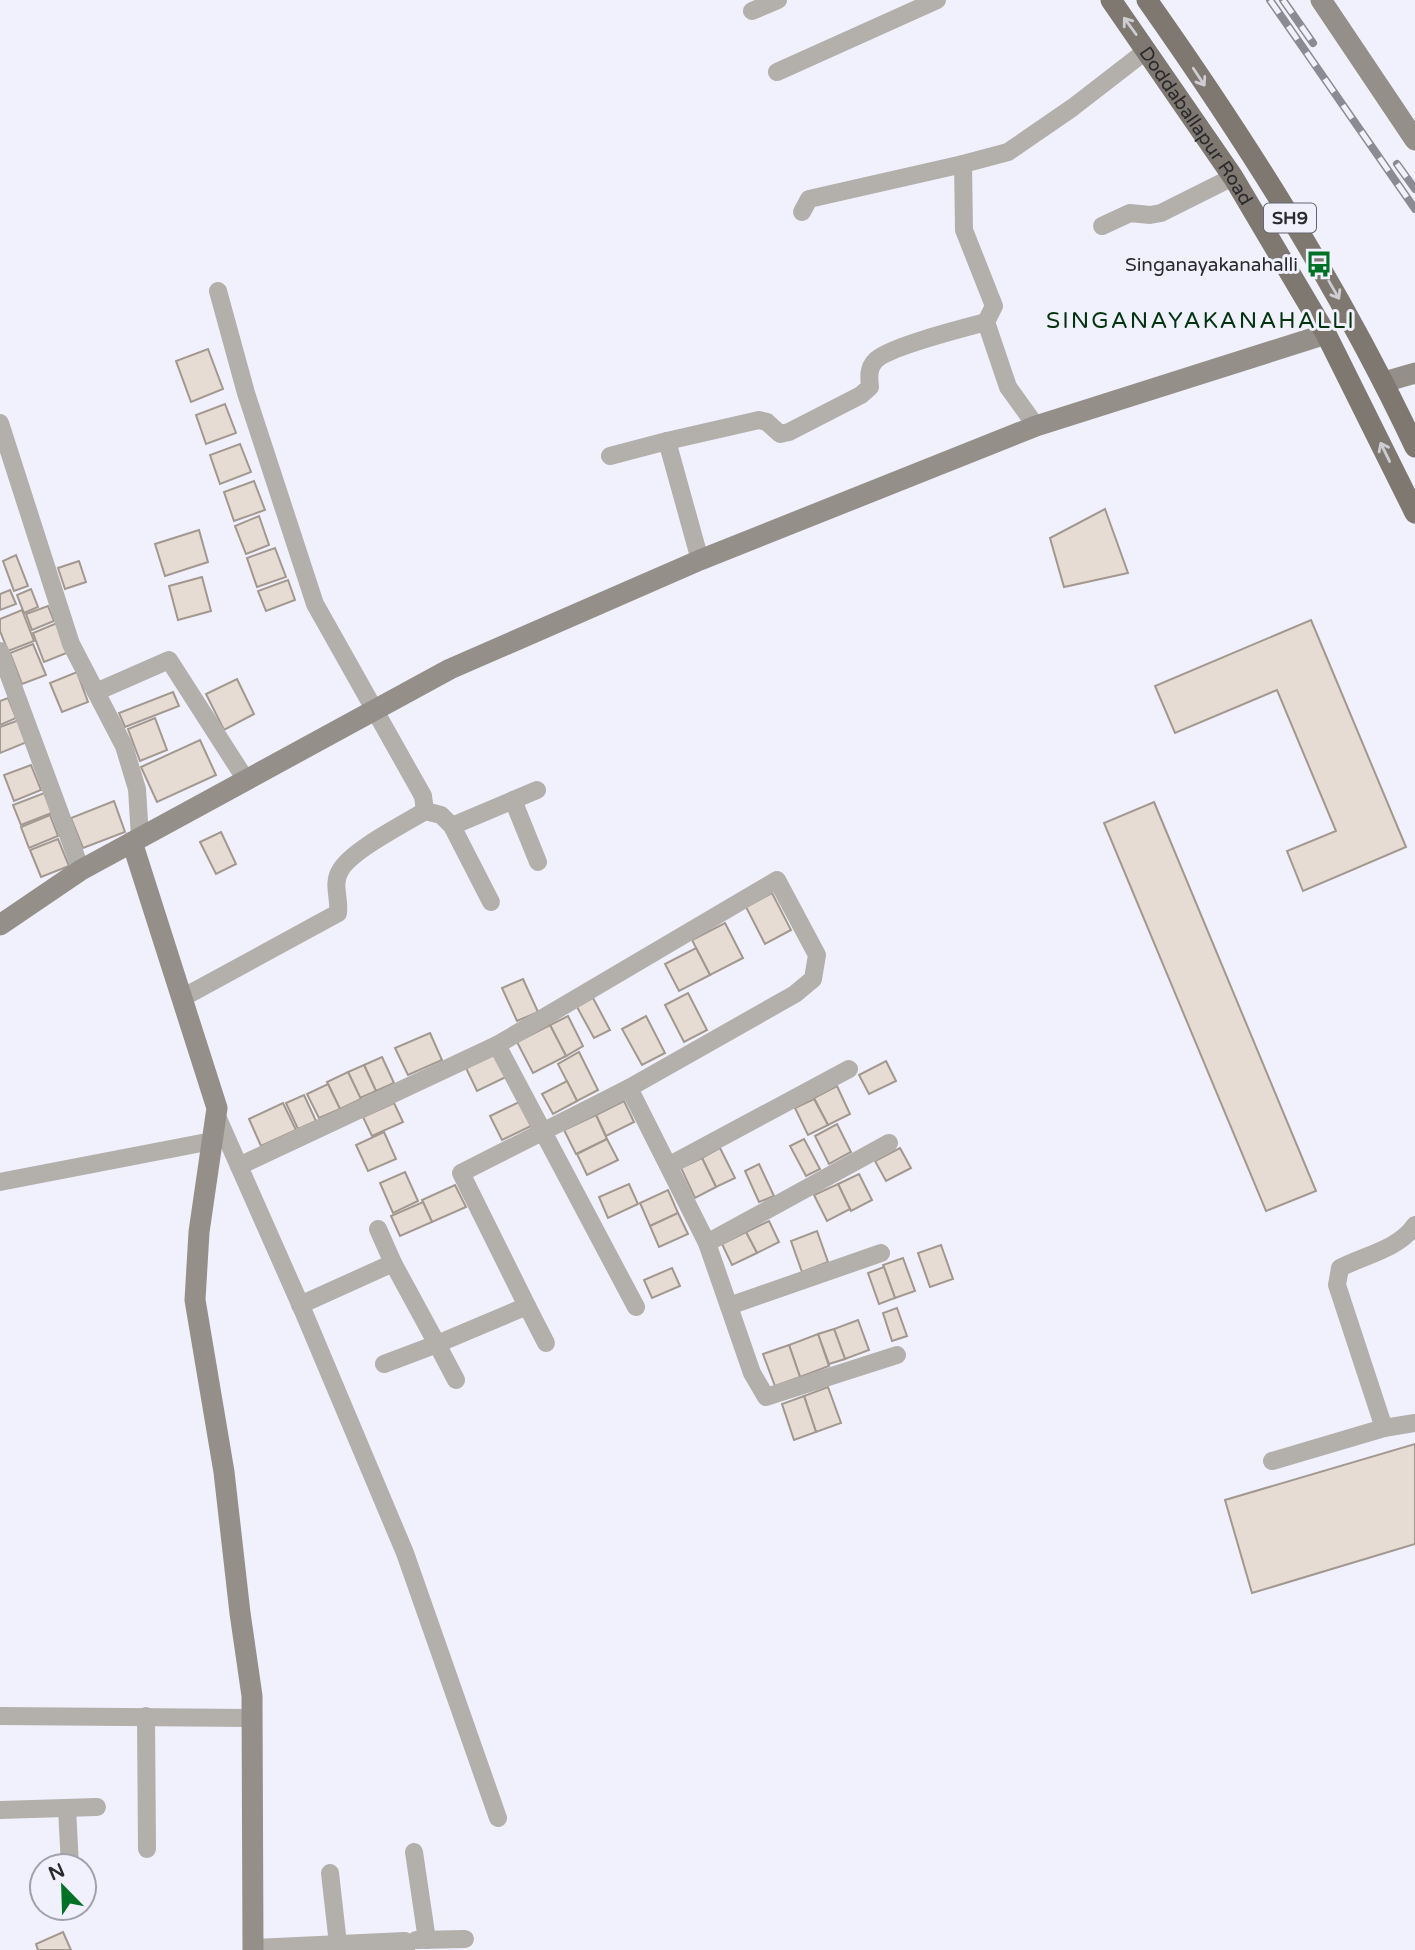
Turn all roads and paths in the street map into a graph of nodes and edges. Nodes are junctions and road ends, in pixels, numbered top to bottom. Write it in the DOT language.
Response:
graph roads {
  1 [pos="778,0"];
  2 [pos="937,0"];
  3 [pos="1111,0"];
  4 [pos="1147,0"];
  5 [pos="1321,0"];
  6 [pos="752,11"];
  7 [pos="1147,50"];
  8 [pos="778,72"];
  9 [pos="1415,140"];
  10 [pos="963,164"];
  11 [pos="1233,177"];
  12 [pos="802,212"];
  13 [pos="1102,226"];
  14 [pos="218,291"];
  15 [pos="986,322"];
  16 [pos="1326,334"];
  17 [pos="1415,373"];
  18 [pos="1384,382"];
  19 [pos="0,423"];
  20 [pos="1036,426"];
  21 [pos="667,442"];
  22 [pos="1415,447"];
  23 [pos="610,456"];
  24 [pos="1415,513"];
  25 [pos="700,560"];
  26 [pos="0,651"];
  27 [pos="96,692"];
  28 [pos="374,710"];
  29 [pos="246,780"];
  30 [pos="537,790"];
  31 [pos="513,800"];
  32 [pos="425,811"];
  33 [pos="452,826"];
  34 [pos="136,840"];
  35 [pos="538,862"];
  36 [pos="81,870"];
  37 [pos="491,902"];
  38 [pos="0,925"];
  39 [pos="182,998"];
  40 [pos="497,1045"];
  41 [pos="849,1069"];
  42 [pos="629,1088"];
  43 [pos="216,1114"];
  44 [pos="543,1133"];
  45 [pos="212,1141"];
  46 [pos="888,1143"];
  47 [pos="239,1166"];
  48 [pos="670,1166"];
  49 [pos="0,1182"];
  50 [pos="1415,1225"];
  51 [pos="378,1229"];
  52 [pos="707,1243"];
  53 [pos="881,1253"];
  54 [pos="393,1263"];
  55 [pos="300,1305"];
  56 [pos="527,1306"];
  57 [pos="729,1306"];
  58 [pos="636,1307"];
  59 [pos="547,1343"];
  60 [pos="437,1344"];
  61 [pos="897,1355"];
  62 [pos="384,1364"];
  63 [pos="456,1380"];
  64 [pos="1415,1423"];
  65 [pos="1384,1428"];
  66 [pos="1272,1461"];
  67 [pos="0,1716"];
  68 [pos="146,1716"];
  69 [pos="252,1718"];
  70 [pos="97,1807"];
  71 [pos="67,1808"];
  72 [pos="0,1810"];
  73 [pos="498,1818"];
  74 [pos="147,1849"];
  75 [pos="69,1852"];
  76 [pos="414,1852"];
  77 [pos="330,1873"];
  78 [pos="465,1939"];
  79 [pos="427,1940"];
  80 [pos="338,1944"];
  81 [pos="405,1945"];
  82 [pos="253,1949"];
  1 -- 6 [label="street"];
  2 -- 8 [label="street"];
  7 -- 3 [label="main road, Doddaballapur Road / SH9, one-way"];
  4 -- 18 [label="main road, Doddaballapur Road / SH9, one-way"];
  5 -- 9 [label="main road"];
  7 -- 10 [label="street"];
  7 -- 11 [label="main road, Doddaballapur Road / SH9"];
  10 -- 12 [label="street"];
  10 -- 15 [label="street"];
  11 -- 13 [label="street"];
  11 -- 16 [label="main road, Doddaballapur Road / SH9"];
  14 -- 28 [label="street"];
  15 -- 20 [label="street"];
  15 -- 21 [label="street"];
  16 -- 20 [label="main road"];
  24 -- 16 [label="main road, Doddaballapur Road / SH9, one-way"];
  17 -- 18 [label="main road"];
  18 -- 22 [label="main road, Doddaballapur Road / SH9"];
  19 -- 27 [label="street"];
  20 -- 25 [label="main road"];
  21 -- 23 [label="street"];
  21 -- 25 [label="street"];
  25 -- 28 [label="main road"];
  26 -- 36 [label="street"];
  27 -- 29 [label="street"];
  27 -- 34 [label="street"];
  28 -- 29 [label="main road"];
  28 -- 32 [label="street"];
  29 -- 34 [label="main road"];
  30 -- 31 [label="street"];
  31 -- 33 [label="street"];
  31 -- 35 [label="street"];
  32 -- 33 [label="street"];
  32 -- 39 [label="street"];
  33 -- 37 [label="street"];
  34 -- 36 [label="main road"];
  34 -- 39 [label="main road"];
  36 -- 38 [label="main road"];
  39 -- 43 [label="main road"];
  40 -- 42 [label="street"];
  40 -- 44 [label="street"];
  40 -- 47 [label="street"];
  41 -- 48 [label="street"];
  42 -- 44 [label="street"];
  42 -- 48 [label="street"];
  43 -- 45 [label="main road"];
  43 -- 47 [label="street"];
  44 -- 56 [label="street"];
  44 -- 58 [label="street"];
  45 -- 49 [label="street"];
  45 -- 69 [label="main road"];
  46 -- 52 [label="street"];
  47 -- 55 [label="street"];
  48 -- 52 [label="street"];
  50 -- 65 [label="street"];
  51 -- 54 [label="street"];
  52 -- 57 [label="street"];
  53 -- 57 [label="street"];
  54 -- 55 [label="street"];
  54 -- 60 [label="street"];
  55 -- 73 [label="street"];
  56 -- 59 [label="street"];
  56 -- 60 [label="street"];
  57 -- 61 [label="street"];
  60 -- 62 [label="street"];
  60 -- 63 [label="street"];
  64 -- 65 [label="street"];
  65 -- 66 [label="street"];
  67 -- 68 [label="street"];
  68 -- 69 [label="street"];
  68 -- 74 [label="street"];
  69 -- 82 [label="main road"];
  70 -- 71 [label="street"];
  71 -- 72 [label="street"];
  71 -- 75 [label="street"];
  76 -- 79 [label="street"];
  77 -- 80 [label="street"];
  78 -- 79 [label="street"];
  79 -- 81 [label="street"];
  80 -- 81 [label="street"];
  80 -- 82 [label="street"];
}
